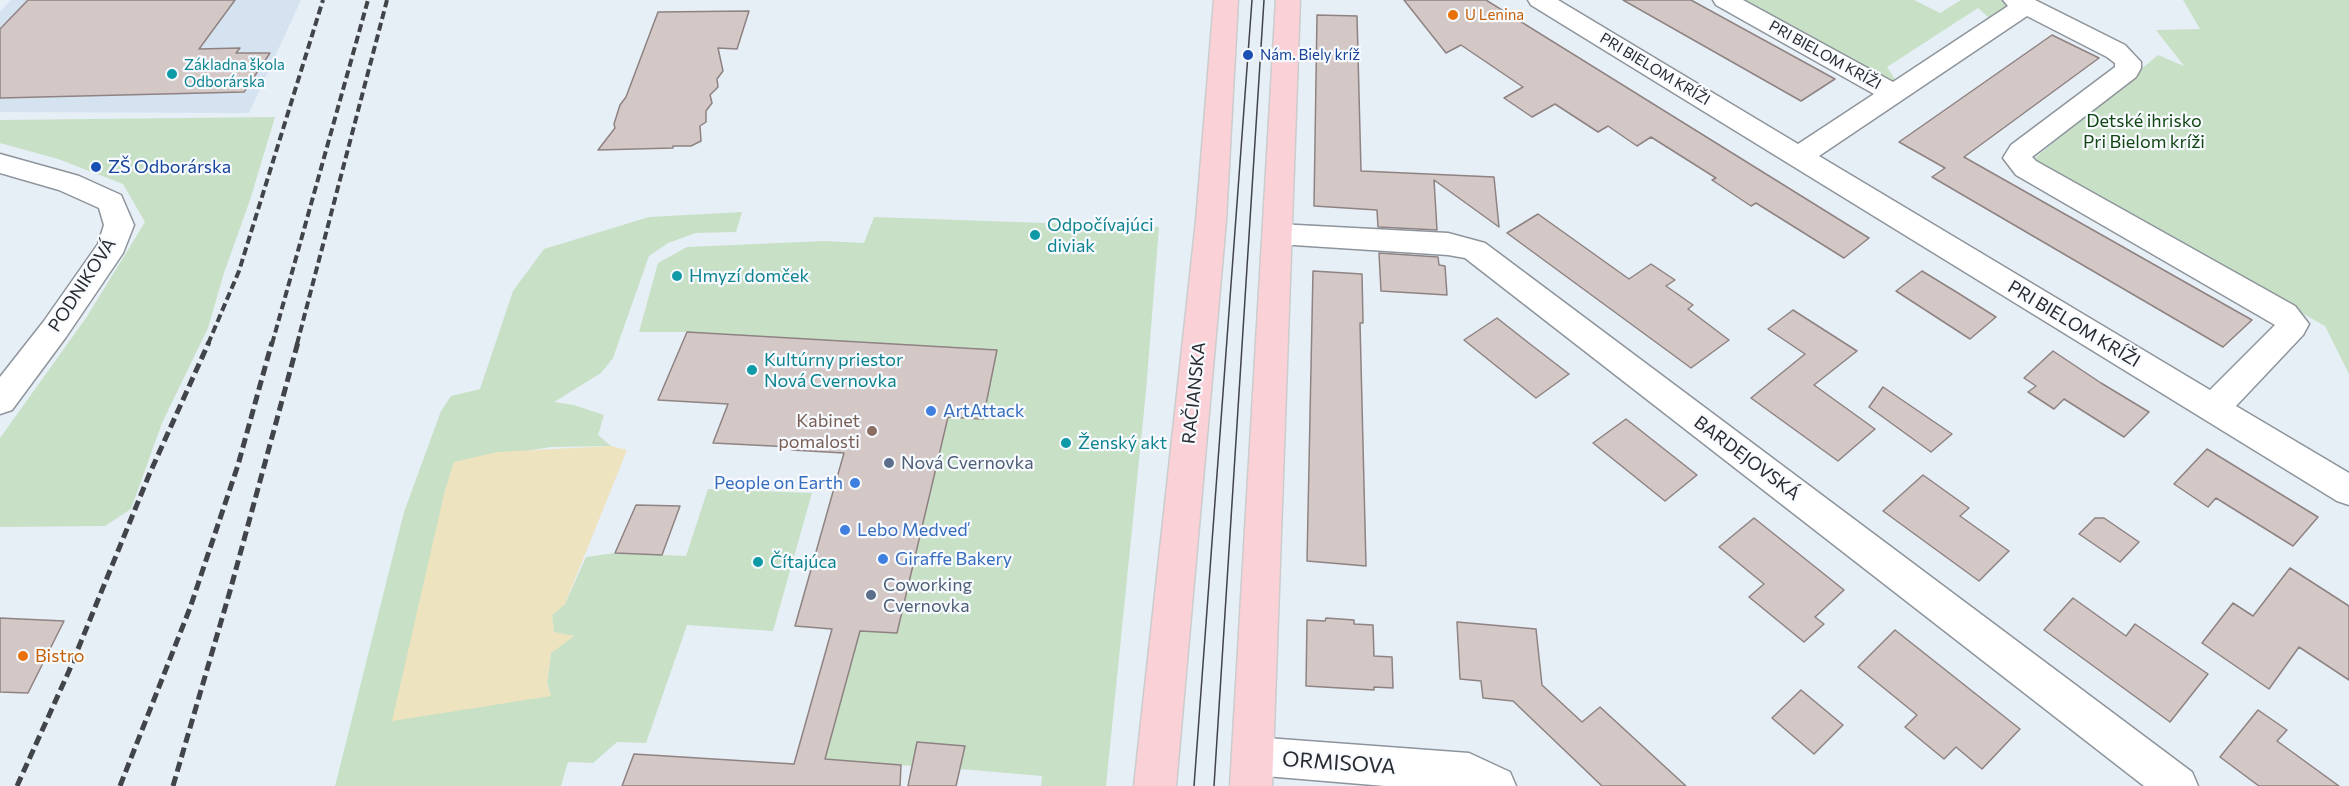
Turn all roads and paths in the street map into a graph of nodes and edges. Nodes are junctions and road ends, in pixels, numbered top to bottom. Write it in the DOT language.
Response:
graph roads {
  1 [pos="1226,0"];
  2 [pos="1288,0"];
  3 [pos="1540,0"];
  4 [pos="1725,0"];
  5 [pos="2020,3"];
  6 [pos="1893,93"];
  7 [pos="1800,156"];
  8 [pos="0,163"];
  9 [pos="1278,234"];
  10 [pos="0,401"];
  11 [pos="2213,408"];
  12 [pos="2349,491"];
  13 [pos="1252,771"];
  14 [pos="1482,779"];
  15 [pos="1155,786"];
  16 [pos="2177,786"];
  1 -- 15 [label="main road, RAČIANSKA"];
  2 -- 9 [label="main road"];
  3 -- 7 [label="street, PRI BIELOM KRÍŽI"];
  4 -- 6 [label="street, PRI BIELOM KRÍŽI"];
  5 -- 6 [label="street, PRI BIELOM KRÍŽI"];
  5 -- 11 [label="street"];
  6 -- 7 [label="street, PRI BIELOM KRÍŽI"];
  7 -- 11 [label="street, PRI BIELOM KRÍŽI"];
  8 -- 10 [label="street, PODNIKOVÁ"];
  9 -- 13 [label="main road"];
  9 -- 16 [label="street, BARDEJOVSKÁ"];
  11 -- 12 [label="street, PRI BIELOM KRÍŽI"];
  13 -- 14 [label="street, ORMISOVA"];
}
